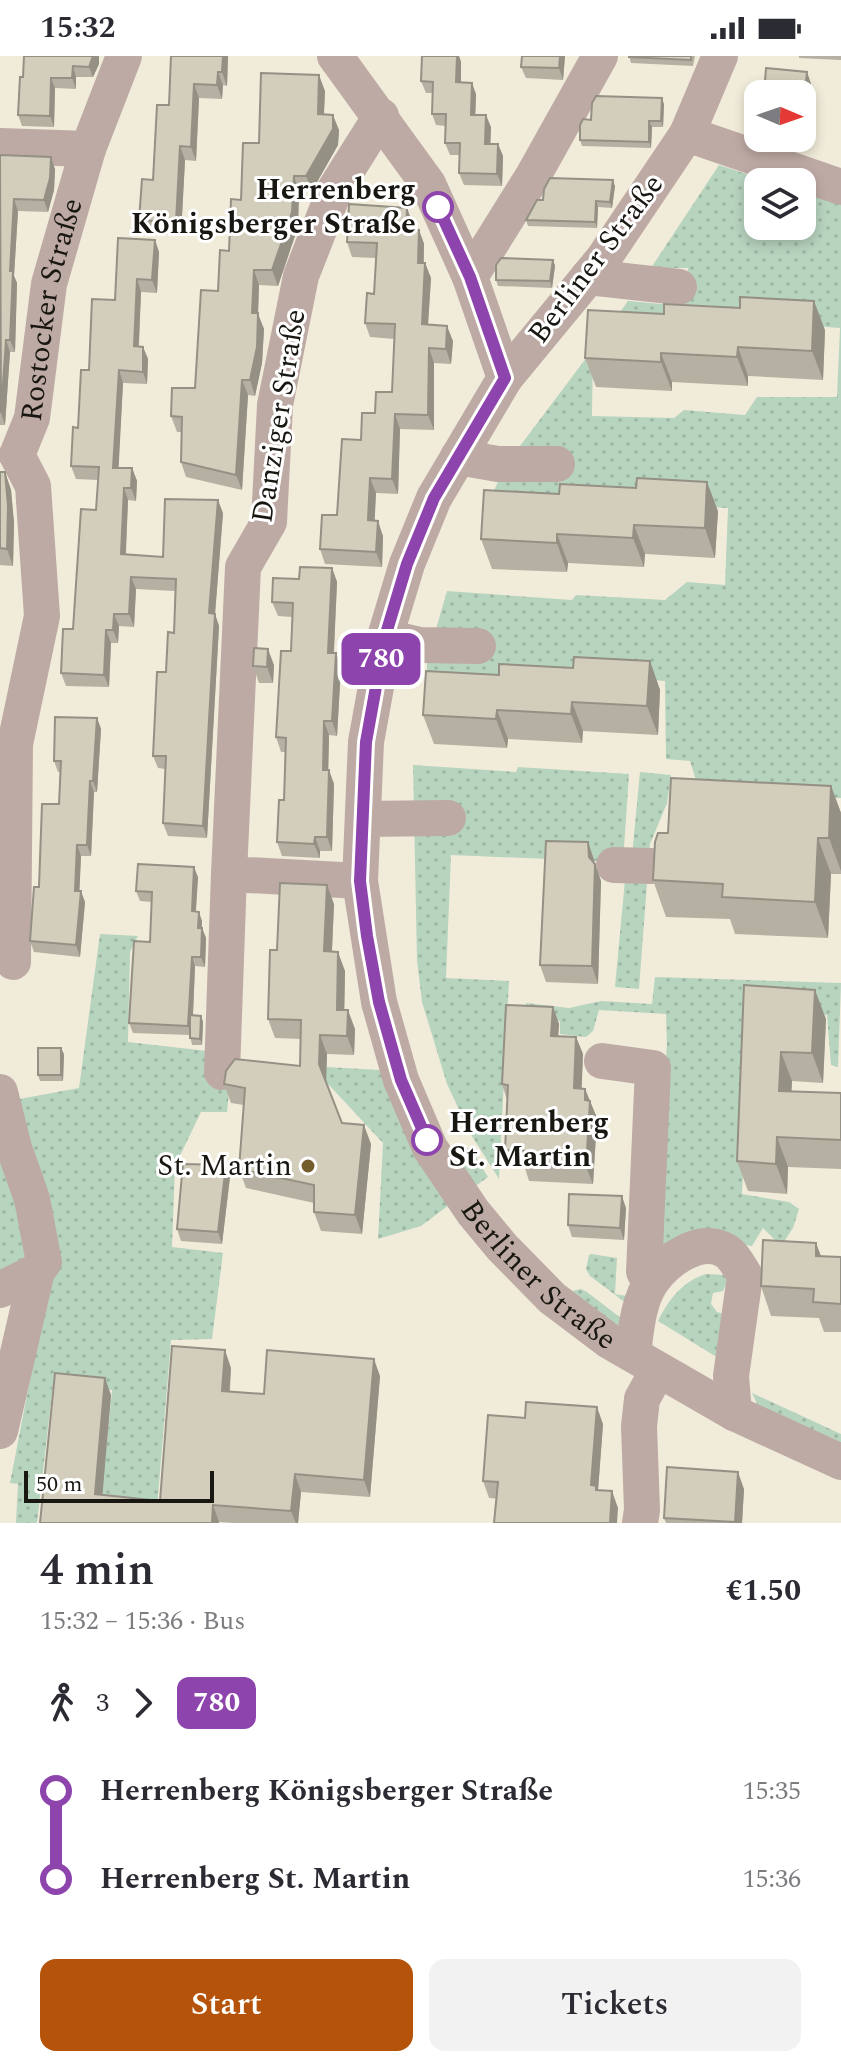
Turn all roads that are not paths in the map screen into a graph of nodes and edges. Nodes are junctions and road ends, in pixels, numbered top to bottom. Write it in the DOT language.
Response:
graph roads {
  1 [pos="124,56"];
  2 [pos="335,56"];
  3 [pos="600,56"];
  4 [pos="720,56"];
  5 [pos="381,116"];
  6 [pos="687,134"];
  7 [pos="0,146"];
  8 [pos="88,149"];
  9 [pos="841,187"];
  10 [pos="470,277"];
  11 [pos="588,277"];
  12 [pos="679,287"];
  13 [pos="505,378"];
  14 [pos="8,454"];
  15 [pos="458,457"];
  16 [pos="557,464"];
  17 [pos="385,637"];
  18 [pos="478,646"];
  19 [pos="448,818"];
  20 [pos="363,819"];
  21 [pos="6,860"];
  22 [pos="614,865"];
  23 [pos="651,866"];
  24 [pos="229,874"];
  25 [pos="360,881"];
  26 [pos="13,962"];
  27 [pos="602,1061"];
  28 [pos="222,1072"];
  29 [pos="1,1092"];
  30 [pos="37,1271"];
  31 [pos="651,1282"];
  32 [pos="0,1290"];
  33 [pos="646,1362"];
  34 [pos="734,1413"];
  35 [pos="0,1431"];
  36 [pos="841,1462"];
  37 [pos="640,1523"];
  1 -- 8 [label="street, Rostocker Straße"];
  2 -- 5 [label="street"];
  3 -- 10 [label="street"];
  4 -- 6 [label="street, Berliner Straße"];
  5 -- 10 [label="street"];
  5 -- 24 [label="street, Danziger Straße"];
  6 -- 9 [label="street"];
  6 -- 11 [label="street, Berliner Straße"];
  7 -- 8 [label="street"];
  8 -- 14 [label="street, Rostocker Straße"];
  10 -- 13 [label="street"];
  11 -- 12 [label="street"];
  11 -- 13 [label="street, Berliner Straße"];
  13 -- 15 [label="street, Berliner Straße"];
  14 -- 21 [label="street"];
  15 -- 16 [label="street"];
  15 -- 17 [label="street, Berliner Straße"];
  17 -- 18 [label="street"];
  17 -- 20 [label="street, Berliner Straße"];
  19 -- 20 [label="street"];
  20 -- 25 [label="street, Berliner Straße"];
  21 -- 26 [label="street"];
  22 -- 23 [label="street"];
  24 -- 25 [label="street"];
  24 -- 28 [label="street, Danziger Straße"];
  25 -- 33 [label="street, Berliner Straße"];
  27 -- 31 [label="street"];
  29 -- 30 [label="street"];
  30 -- 32 [label="street"];
  30 -- 35 [label="street"];
  31 -- 33 [label="street"];
  31 -- 34 [label="street"];
  33 -- 34 [label="street, Berliner Straße"];
  33 -- 37 [label="street"];
  34 -- 36 [label="street, Berliner Straße"];
}
